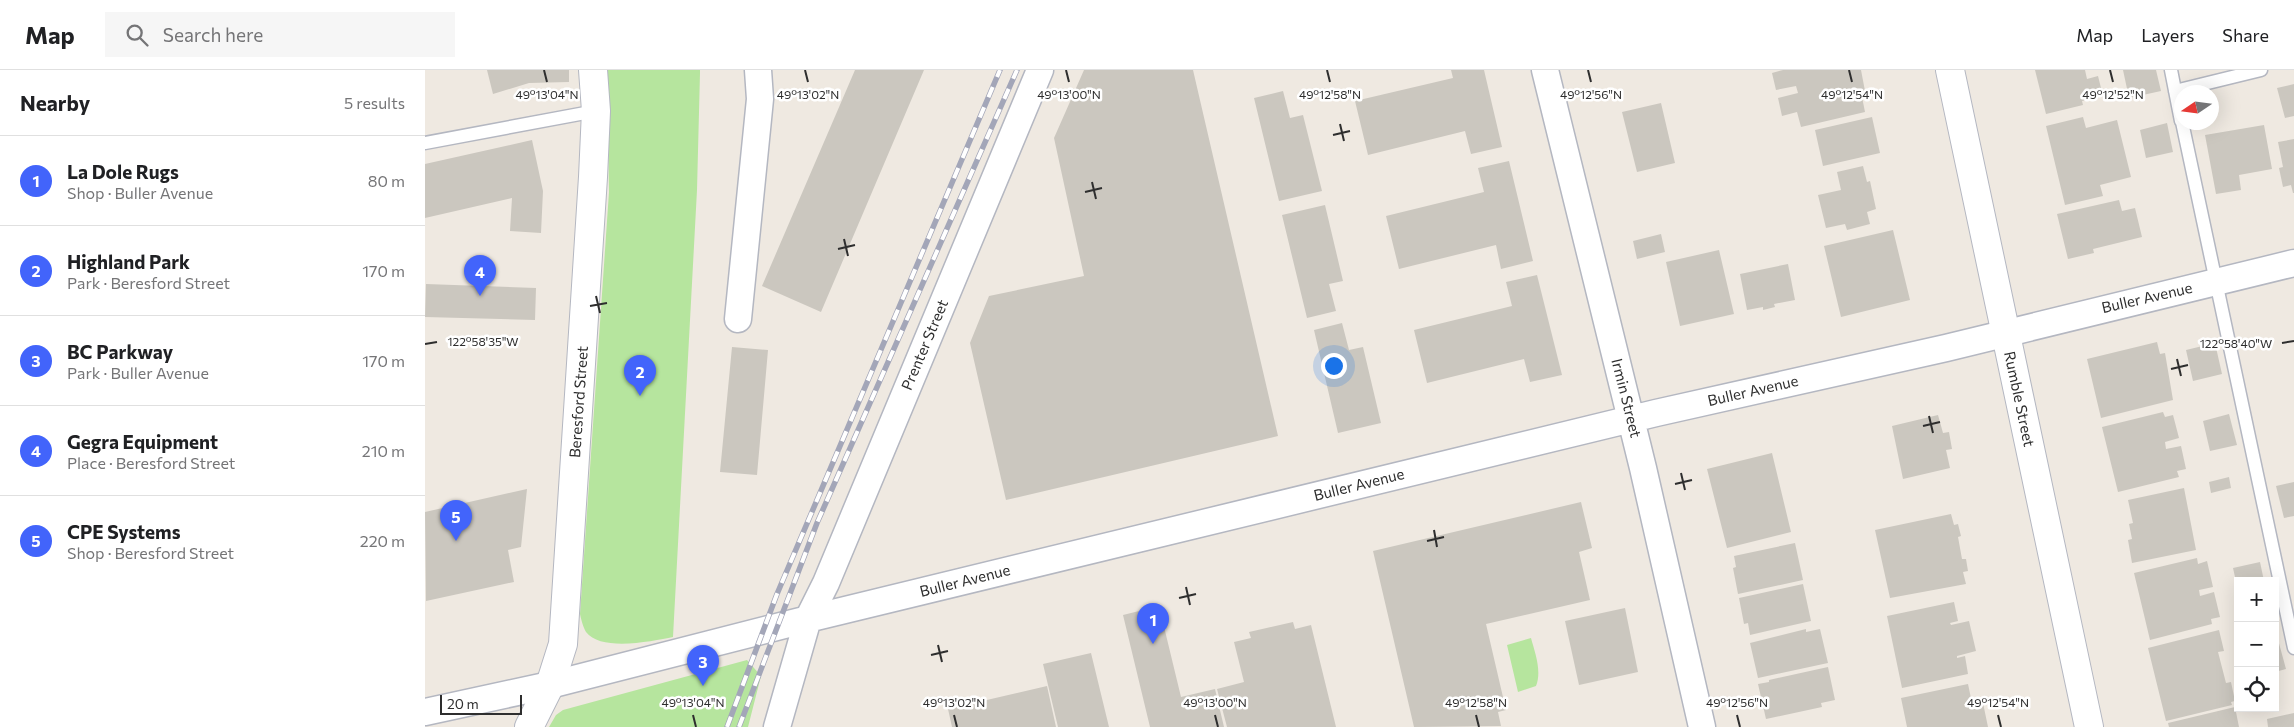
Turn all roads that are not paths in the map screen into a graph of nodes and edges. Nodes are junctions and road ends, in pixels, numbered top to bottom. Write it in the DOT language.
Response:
graph roads {
  1 [pos="593,70"];
  2 [pos="758,70"];
  3 [pos="1040,70"];
  4 [pos="1545,70"];
  5 [pos="1950,70"];
  6 [pos="2171,70"];
  7 [pos="2261,70"];
  8 [pos="2200,85"];
  9 [pos="2174,86"];
  10 [pos="596,111"];
  11 [pos="2184,130"];
  12 [pos="425,143"];
  13 [pos="2294,263"];
  14 [pos="2215,282"];
  15 [pos="738,319"];
  16 [pos="2005,333"];
  17 [pos="1631,419"];
  18 [pos="808,619"];
  19 [pos="2294,648"];
  20 [pos="550,685"];
  21 [pos="425,712"];
  22 [pos="529,727"];
  23 [pos="777,727"];
  24 [pos="1702,727"];
  25 [pos="2089,727"];
  1 -- 10 [label="street, Beresford Street"];
  2 -- 15 [label="street"];
  3 -- 18 [label="street, Prenter Street"];
  4 -- 17 [label="street, Irmin Street"];
  5 -- 16 [label="street, Rumble Street"];
  6 -- 9 [label="lane"];
  7 -- 8 [label="lane"];
  10 -- 12 [label="lane"];
  10 -- 20 [label="street, Beresford Street"];
  11 -- 14 [label="lane"];
  13 -- 14 [label="street, Buller Avenue"];
  14 -- 16 [label="street, Buller Avenue"];
  14 -- 19 [label="lane"];
  16 -- 17 [label="street, Buller Avenue"];
  16 -- 25 [label="street, Rumble Street"];
  17 -- 18 [label="street, Buller Avenue"];
  17 -- 24 [label="street, Irmin Street"];
  18 -- 20 [label="street, Buller Avenue"];
  18 -- 23 [label="street"];
  20 -- 21 [label="street, Buller Avenue"];
  20 -- 22 [label="street, Beresford Street"];
}
